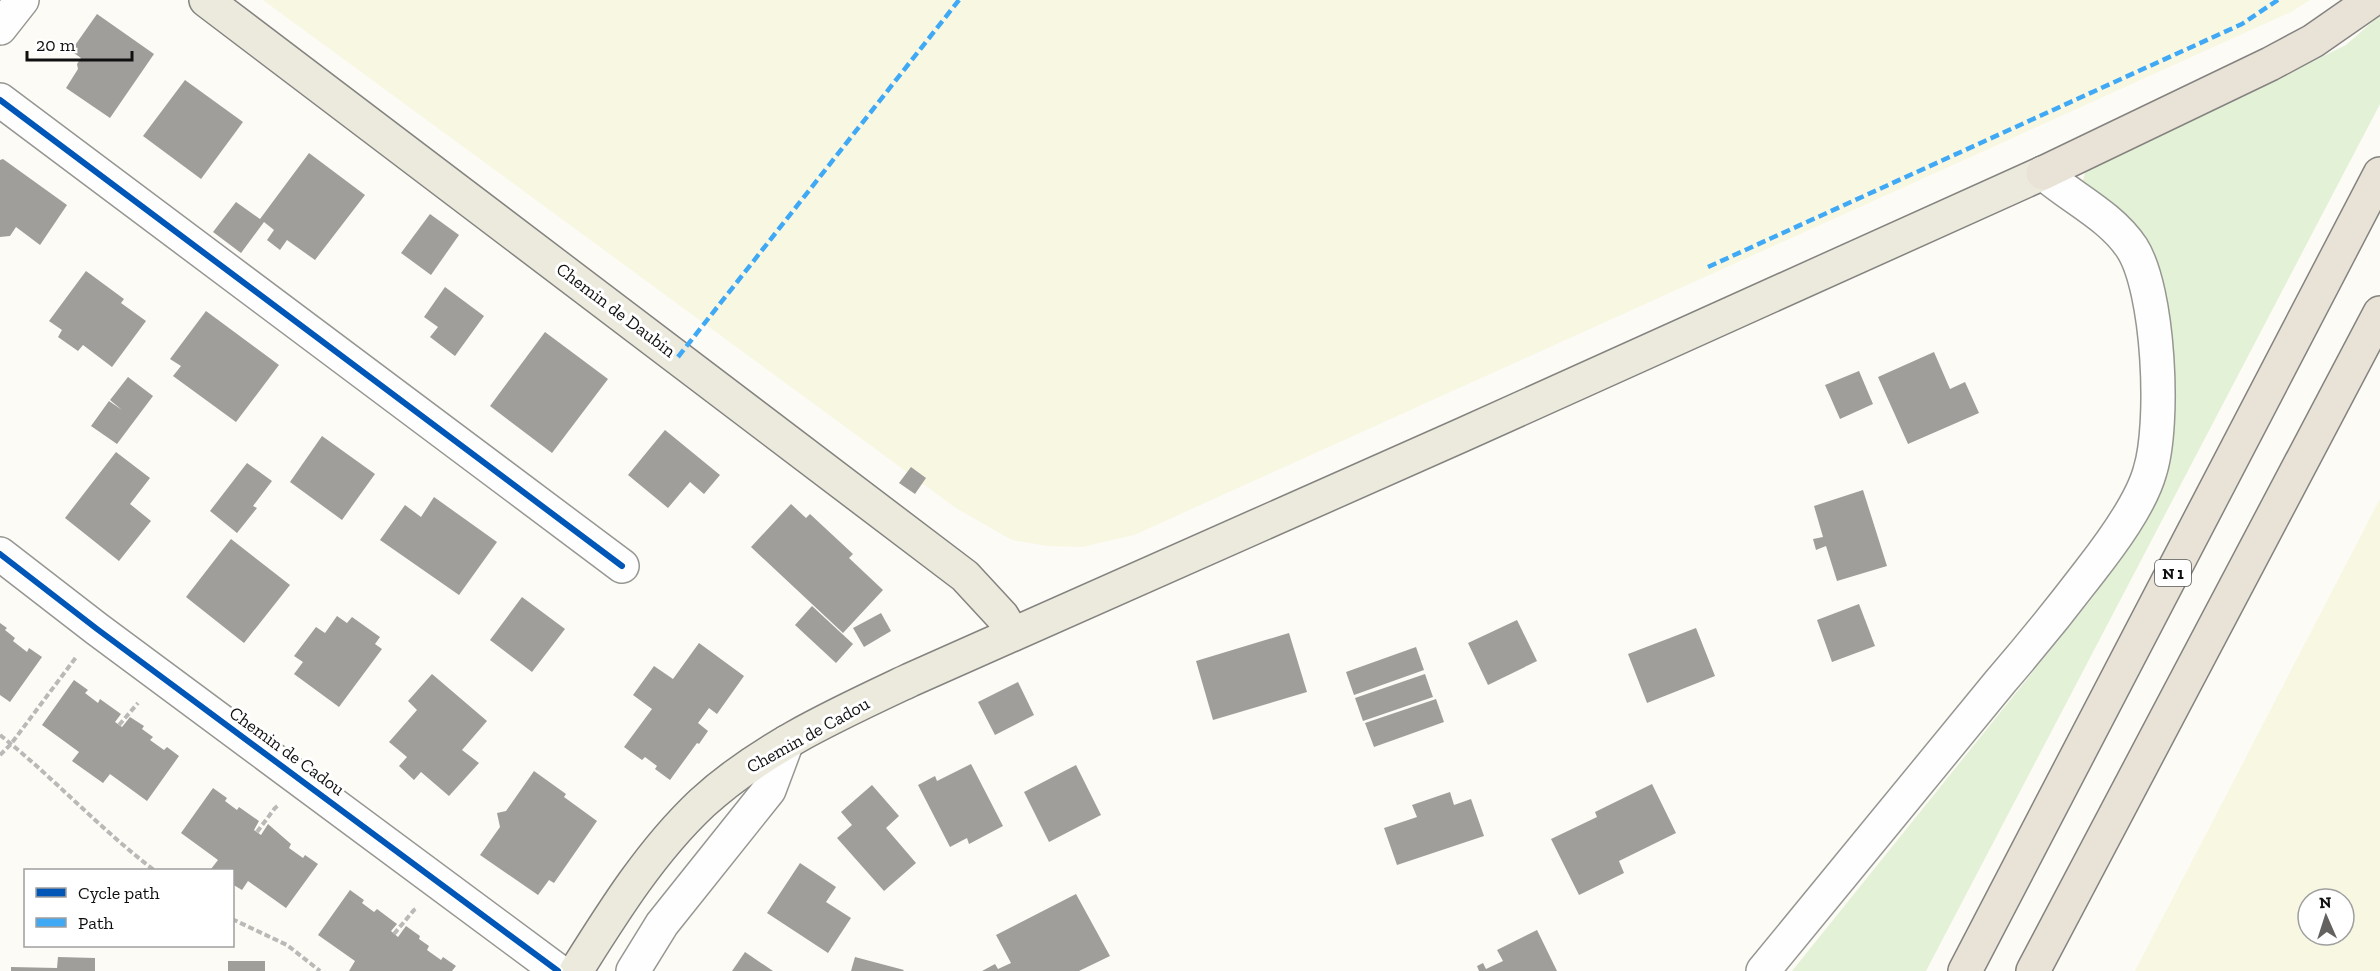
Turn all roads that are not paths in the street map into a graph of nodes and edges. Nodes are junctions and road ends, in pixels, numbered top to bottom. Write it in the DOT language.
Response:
graph roads {
  1 [pos="22,0"];
  2 [pos="206,0"];
  3 [pos="2372,0"];
  4 [pos="0,28"];
  5 [pos="0,100"];
  6 [pos="2043,173"];
  7 [pos="2380,174"];
  8 [pos="2380,313"];
  9 [pos="0,554"];
  10 [pos="622,566"];
  11 [pos="1013,634"];
  12 [pos="787,742"];
  13 [pos="558,971"];
  14 [pos="576,971"];
  15 [pos="633,971"];
  16 [pos="1763,971"];
  17 [pos="1965,971"];
  18 [pos="2033,971"];
  1 -- 4 [label="street"];
  2 -- 11 [label="main road, Chemin de Daubin"];
  3 -- 6 [label="highway"];
  5 -- 10 [label="street"];
  6 -- 11 [label="main road, Chemin de Cadou"];
  6 -- 16 [label="street"];
  7 -- 17 [label="highway, N 1"];
  8 -- 18 [label="highway"];
  9 -- 13 [label="street, Chemin de Cadou"];
  11 -- 12 [label="main road, Chemin de Cadou"];
  12 -- 14 [label="main road, Chemin de Cadou"];
  12 -- 15 [label="street"];
}
